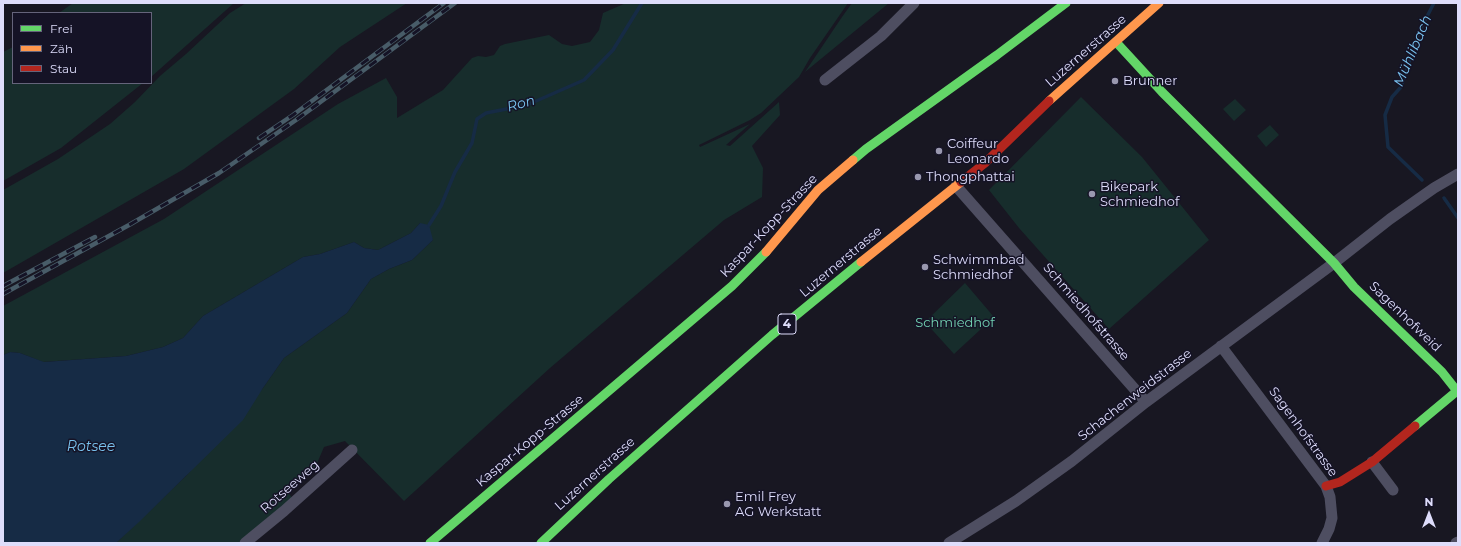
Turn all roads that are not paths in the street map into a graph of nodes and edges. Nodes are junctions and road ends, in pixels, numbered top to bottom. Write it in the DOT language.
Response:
graph roads {
  1 [pos="914,3"];
  2 [pos="1066,3"];
  3 [pos="1159,3"];
  4 [pos="1116,42"];
  5 [pos="826,80"];
  6 [pos="1458,174"];
  7 [pos="956,186"];
  8 [pos="1334,263"];
  9 [pos="1221,346"];
  10 [pos="1458,391"];
  11 [pos="1146,402"];
  12 [pos="352,450"];
  13 [pos="1372,462"];
  14 [pos="1326,486"];
  15 [pos="1393,490"];
  16 [pos="245,543"];
  17 [pos="430,543"];
  18 [pos="541,543"];
  19 [pos="949,543"];
  20 [pos="1322,543"];
  1 -- 5 [label="street"];
  2 -- 17 [label="street, Kaspar-Kopp-Strasse"];
  3 -- 4 [label="street, Luzernerstrasse / 4"];
  4 -- 7 [label="street, Luzernerstrasse / 4"];
  4 -- 8 [label="street"];
  6 -- 8 [label="street, Schachenweidstrasse"];
  7 -- 11 [label="street, Schmiedhofstrasse"];
  7 -- 18 [label="street, Luzernerstrasse / 4"];
  8 -- 9 [label="street, Schachenweidstrasse"];
  8 -- 10 [label="street, Sagenhofweid"];
  9 -- 11 [label="street, Schachenweidstrasse"];
  9 -- 14 [label="street, Sagenhofstrasse"];
  10 -- 13 [label="street, Sagenhofweid"];
  11 -- 19 [label="street, Schachenweidstrasse"];
  12 -- 16 [label="street, Rotseeweg"];
  13 -- 14 [label="street, Sagenhofweid"];
  13 -- 15 [label="street"];
  14 -- 20 [label="street, Sagenhofstrasse"];
}
